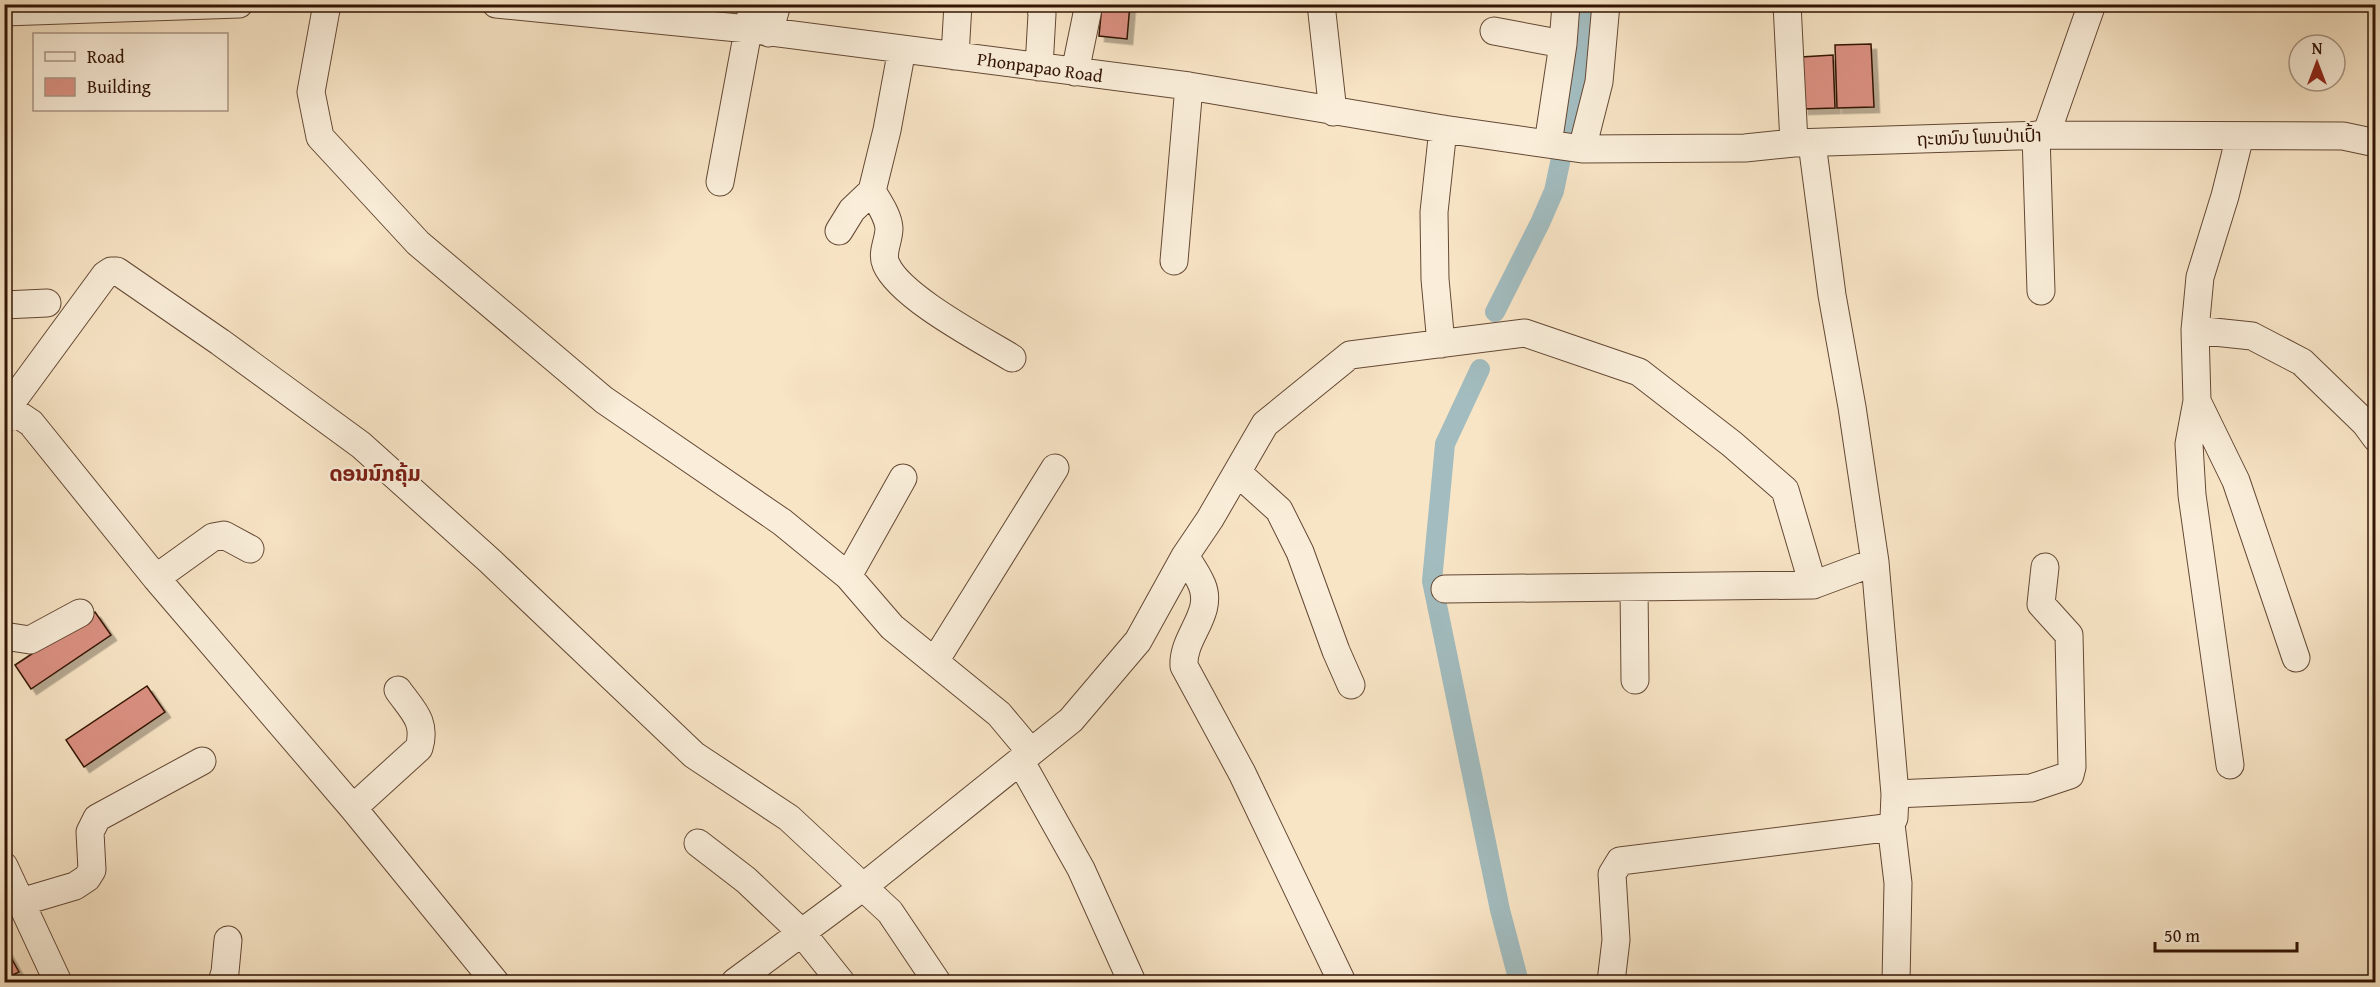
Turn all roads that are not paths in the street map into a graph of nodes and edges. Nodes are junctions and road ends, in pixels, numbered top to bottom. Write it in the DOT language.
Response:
graph roads {
  1 [pos="239,4"];
  2 [pos="327,4"];
  3 [pos="496,4"];
  4 [pos="777,4"];
  5 [pos="958,4"];
  6 [pos="1040,4"];
  7 [pos="1089,4"];
  8 [pos="1321,4"];
  9 [pos="1566,4"];
  10 [pos="1606,4"];
  11 [pos="1787,4"];
  12 [pos="2092,4"];
  13 [pos="4,12"];
  14 [pos="756,22"];
  15 [pos="1494,31"];
  16 [pos="1563,44"];
  17 [pos="902,49"];
  18 [pos="955,56"];
  19 [pos="1039,67"];
  20 [pos="1075,72"];
  21 [pos="1189,86"];
  22 [pos="1334,112"];
  23 [pos="1443,129"];
  24 [pos="2041,135"];
  25 [pos="2240,136"];
  26 [pos="1803,143"];
  27 [pos="2376,144"];
  28 [pos="1551,145"];
  29 [pos="1582,149"];
  30 [pos="720,182"];
  31 [pos="872,190"];
  32 [pos="839,231"];
  33 [pos="1174,261"];
  34 [pos="2041,291"];
  35 [pos="46,303"];
  36 [pos="4,305"];
  37 [pos="2195,330"];
  38 [pos="1441,344"];
  39 [pos="1012,358"];
  40 [pos="2197,401"];
  41 [pos="7,415"];
  42 [pos="2376,438"];
  43 [pos="1055,468"];
  44 [pos="1238,472"];
  45 [pos="903,478"];
  46 [pos="250,549"];
  47 [pos="1185,556"];
  48 [pos="1875,562"];
  49 [pos="2045,567"];
  50 [pos="848,576"];
  51 [pos="156,578"];
  52 [pos="1813,585"];
  53 [pos="1634,587"];
  54 [pos="1445,589"];
  55 [pos="80,613"];
  56 [pos="4,636"];
  57 [pos="2296,658"];
  58 [pos="935,661"];
  59 [pos="1635,680"];
  60 [pos="1351,685"];
  61 [pos="398,690"];
  62 [pos="1026,757"];
  63 [pos="202,761"];
  64 [pos="2230,765"];
  65 [pos="1894,794"];
  66 [pos="353,808"];
  67 [pos="1891,824"];
  68 [pos="698,843"];
  69 [pos="4,866"];
  70 [pos="863,887"];
  71 [pos="21,902"];
  72 [pos="801,932"];
  73 [pos="228,940"];
  74 [pos="58,982"];
  75 [pos="222,982"];
  76 [pos="495,982"];
  77 [pos="735,982"];
  78 [pos="841,982"];
  79 [pos="937,982"];
  80 [pos="1132,982"];
  81 [pos="1342,982"];
  82 [pos="1611,982"];
  83 [pos="1896,982"];
  1 -- 13 [label="street"];
  2 -- 50 [label="street"];
  3 -- 14 [label="street, Phonpapao Road"];
  4 -- 14 [label="street"];
  5 -- 18 [label="street"];
  6 -- 19 [label="street"];
  7 -- 20 [label="street"];
  8 -- 22 [label="street"];
  9 -- 16 [label="street"];
  10 -- 29 [label="street"];
  11 -- 26 [label="street"];
  12 -- 24 [label="street"];
  14 -- 17 [label="street, Phonpapao Road"];
  14 -- 30 [label="street"];
  15 -- 16 [label="street"];
  16 -- 28 [label="street"];
  17 -- 18 [label="street, Phonpapao Road"];
  17 -- 31 [label="street"];
  18 -- 19 [label="street, Phonpapao Road"];
  19 -- 20 [label="street, Phonpapao Road"];
  20 -- 21 [label="street, Phonpapao Road"];
  21 -- 22 [label="street, Phonpapao Road"];
  21 -- 33 [label="street"];
  22 -- 23 [label="street, Phonpapao Road"];
  23 -- 28 [label="street, Phonpapao Road"];
  23 -- 38 [label="street"];
  24 -- 25 [label="street, ຖະຫນົນ ໂພນປ່າເປົ້າ"];
  24 -- 26 [label="street, ຖະຫນົນ ໂພນປ່າເປົ້າ"];
  24 -- 34 [label="street"];
  25 -- 27 [label="street, ຖະຫນົນ ໂພນປ່າເປົ້າ"];
  25 -- 37 [label="street"];
  26 -- 29 [label="street, ຖະຫນົນ ໂພນປ່າເປົ້າ"];
  26 -- 48 [label="street"];
  28 -- 29 [label="street, Phonpapao Road"];
  31 -- 32 [label="street"];
  31 -- 39 [label="street"];
  35 -- 36 [label="street"];
  37 -- 40 [label="street"];
  37 -- 42 [label="street"];
  38 -- 44 [label="street"];
  38 -- 52 [label="street"];
  40 -- 57 [label="street"];
  40 -- 64 [label="street"];
  41 -- 51 [label="street"];
  41 -- 70 [label="street"];
  43 -- 58 [label="street"];
  44 -- 47 [label="street"];
  44 -- 60 [label="street"];
  45 -- 50 [label="street"];
  46 -- 51 [label="street"];
  47 -- 62 [label="street"];
  47 -- 81 [label="street"];
  48 -- 52 [label="street"];
  48 -- 65 [label="street"];
  49 -- 65 [label="street"];
  50 -- 58 [label="street"];
  51 -- 66 [label="street"];
  52 -- 53 [label="street"];
  53 -- 54 [label="street"];
  53 -- 59 [label="street"];
  55 -- 56 [label="street"];
  58 -- 62 [label="street"];
  61 -- 66 [label="street"];
  62 -- 70 [label="street"];
  62 -- 80 [label="street"];
  63 -- 71 [label="street"];
  65 -- 67 [label="street"];
  66 -- 76 [label="street"];
  67 -- 82 [label="street"];
  67 -- 83 [label="street"];
  68 -- 72 [label="street"];
  69 -- 71 [label="street"];
  70 -- 72 [label="street"];
  70 -- 79 [label="street"];
  71 -- 74 [label="street"];
  72 -- 77 [label="street"];
  72 -- 78 [label="street"];
  73 -- 75 [label="street"];
}
